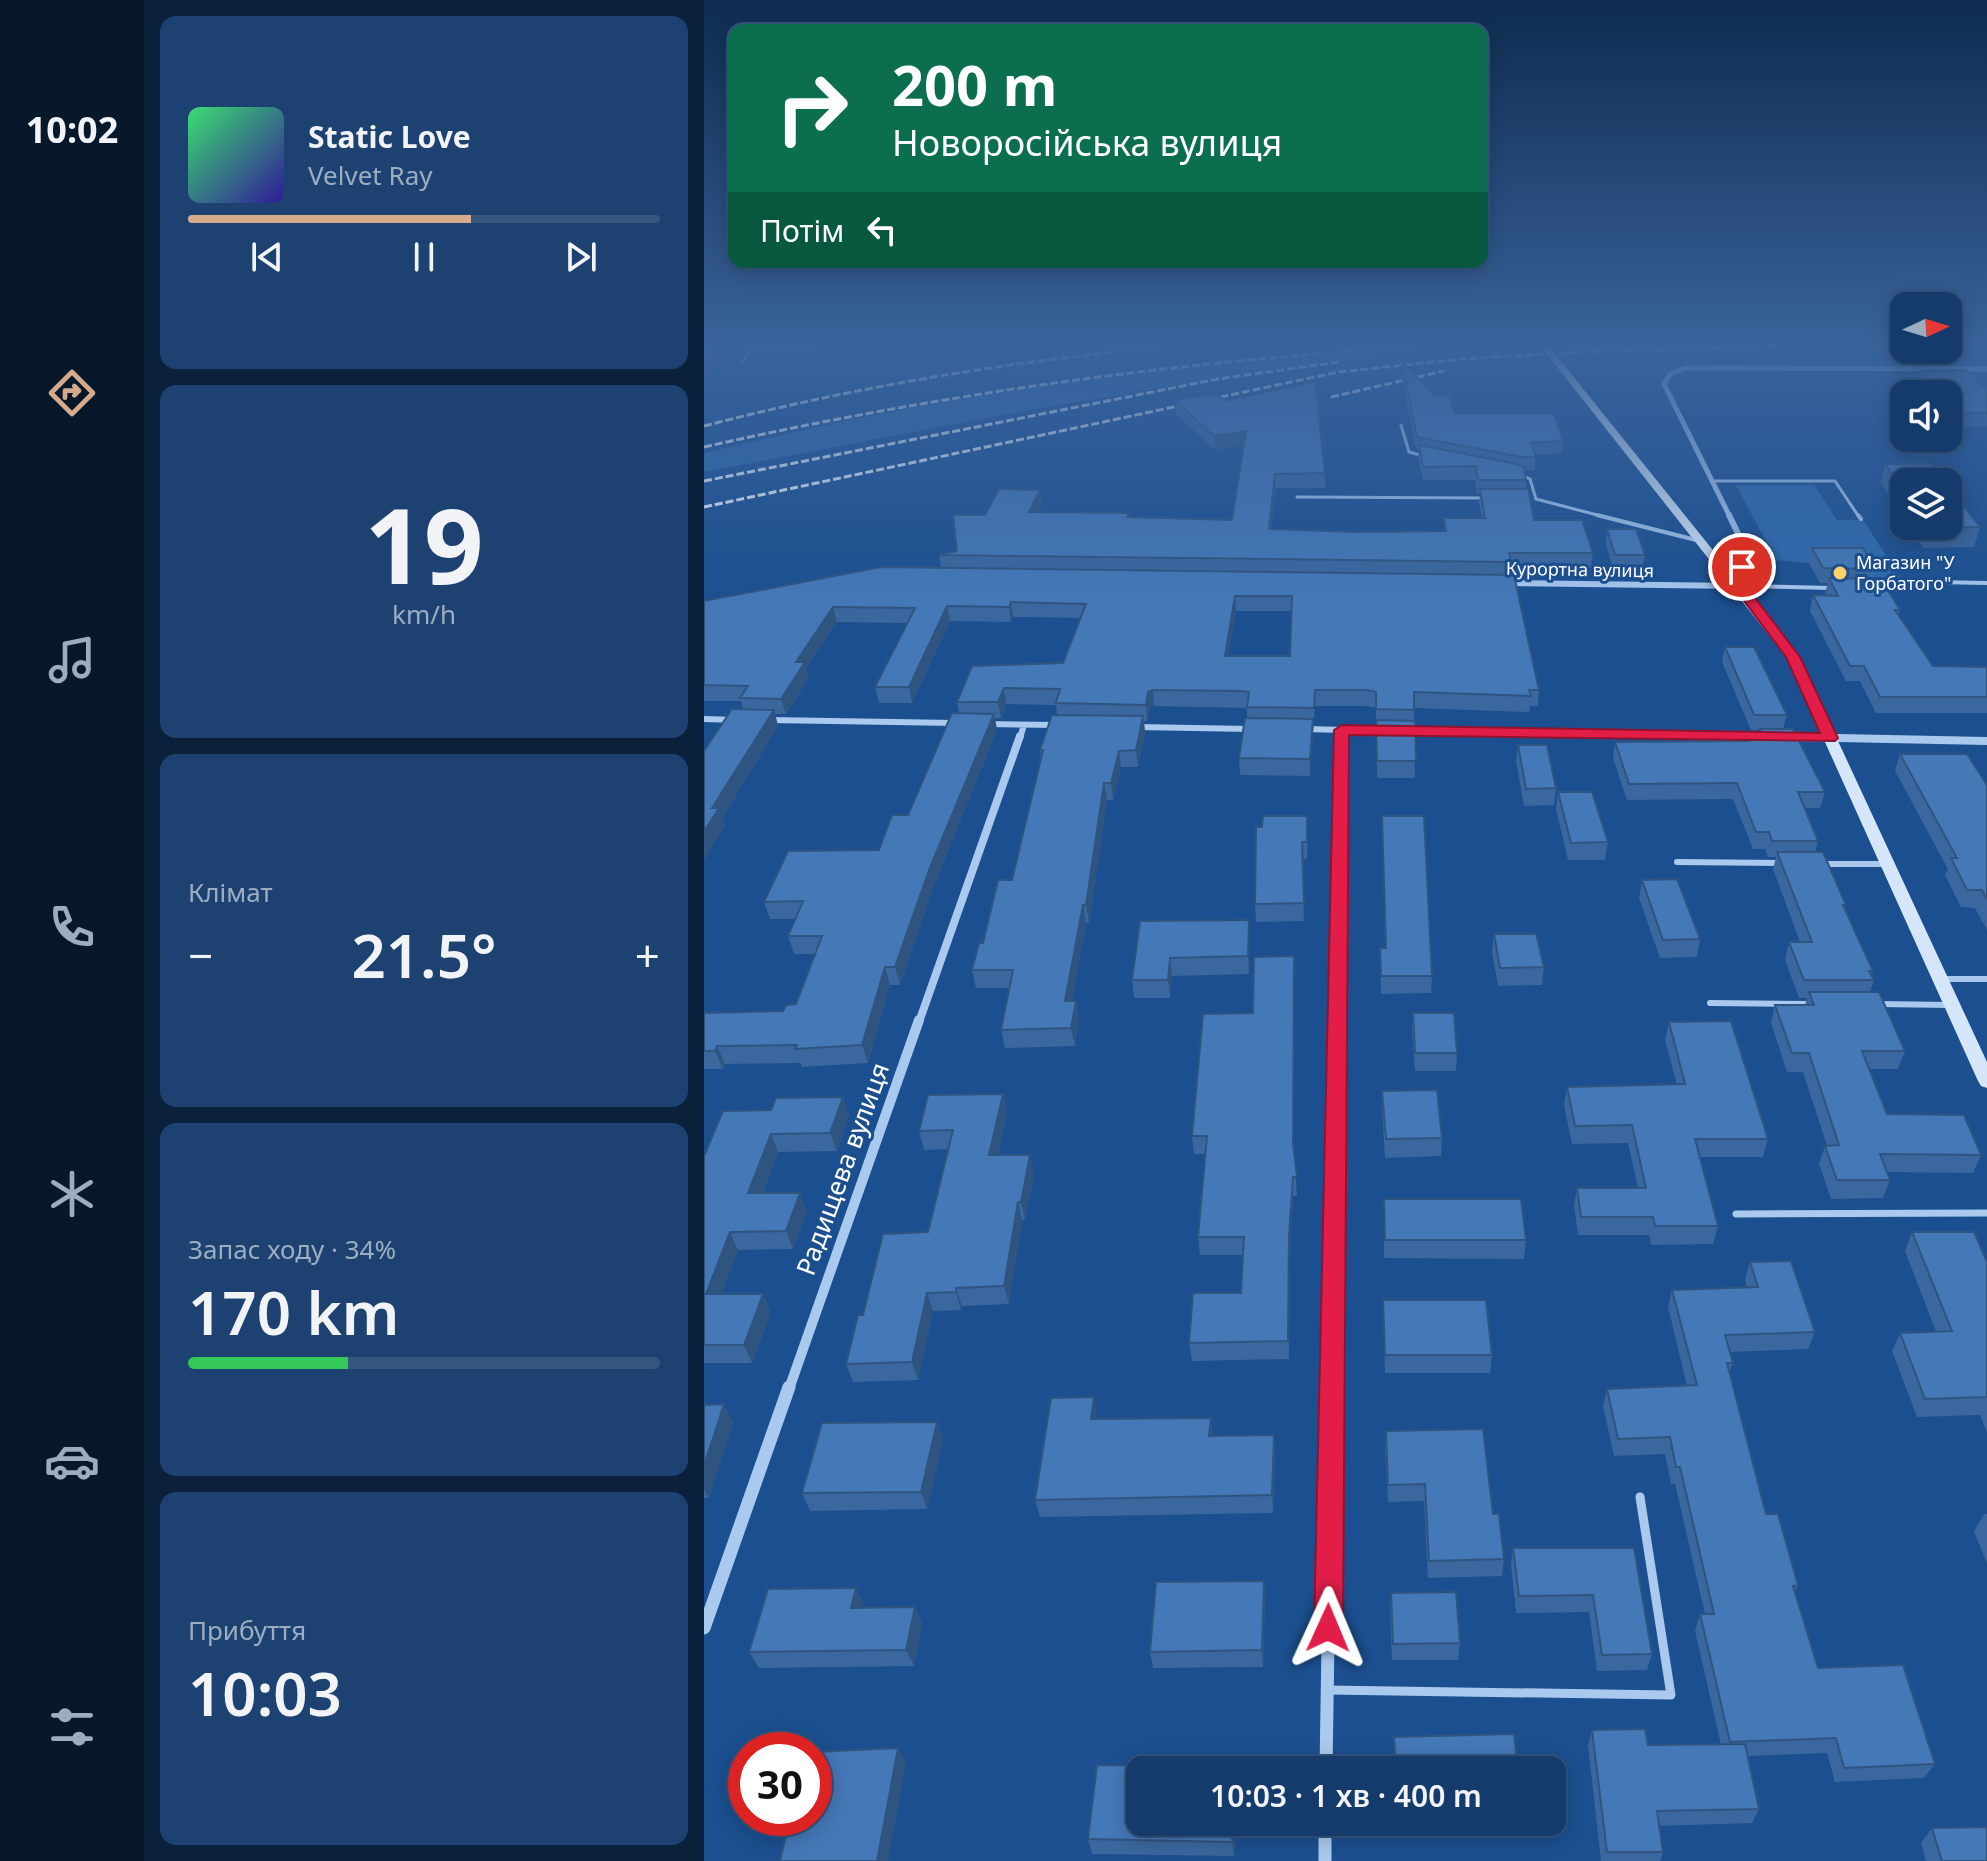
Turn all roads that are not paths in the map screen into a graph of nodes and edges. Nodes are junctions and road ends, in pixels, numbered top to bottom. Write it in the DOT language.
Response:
graph roads {
  1 [pos="1403,431"];
  2 [pos="1613,431"];
  3 [pos="1688,431"];
  4 [pos="1433,459"];
  5 [pos="1516,473"];
  6 [pos="1714,481"];
  7 [pos="1297,497"];
  8 [pos="1496,499"];
  9 [pos="1526,499"];
  10 [pos="1536,499"];
  11 [pos="1861,519"];
  12 [pos="1704,542"];
  13 [pos="1501,583"];
  14 [pos="1987,583"];
  15 [pos="1739,586"];
  16 [pos="1833,588"];
  17 [pos="1880,589"];
  18 [pos="708,719"];
  19 [pos="742,720"];
  20 [pos="758,720"];
  21 [pos="962,724"];
  22 [pos="977,724"];
  23 [pos="1024,725"];
  24 [pos="1072,725"];
  25 [pos="1120,726"];
  26 [pos="1262,729"];
  27 [pos="1294,729"];
  28 [pos="704,730"];
  29 [pos="1342,730"];
  30 [pos="1830,738"];
  31 [pos="1987,741"];
  32 [pos="1677,862"];
  33 [pos="1798,863"];
  34 [pos="1813,863"];
  35 [pos="1888,864"];
  36 [pos="1941,979"];
  37 [pos="1987,979"];
  38 [pos="1710,1003"];
  39 [pos="1816,1004"];
  40 [pos="1861,1004"];
  41 [pos="1952,1005"];
  42 [pos="1987,1081"];
  43 [pos="1987,1213"];
  44 [pos="1736,1214"];
  45 [pos="1640,1497"];
  46 [pos="704,1628"];
  47 [pos="1327,1690"];
  48 [pos="1326,1756"];
  49 [pos="1325,1836"];
  50 [pos="1325,1861"];
  1 -- 4 [label="lane"];
  2 -- 12 [label="street"];
  3 -- 6 [label="street"];
  5 -- 10 [label="lane"];
  6 -- 11 [label="lane"];
  6 -- 15 [label="street"];
  7 -- 8 [label="lane"];
  9 -- 10 [label="lane"];
  10 -- 12 [label="lane"];
  12 -- 15 [label="street"];
  13 -- 15 [label="street, Курортна вулиця"];
  14 -- 17 [label="lane"];
  15 -- 16 [label="lane"];
  15 -- 30 [label="street"];
  18 -- 19 [label="street"];
  18 -- 28 [label="street"];
  20 -- 21 [label="street"];
  22 -- 23 [label="street"];
  23 -- 24 [label="street"];
  23 -- 46 [label="street, Радищева вулиця"];
  25 -- 26 [label="street"];
  27 -- 29 [label="street"];
  29 -- 30 [label="street"];
  29 -- 47 [label="street"];
  30 -- 31 [label="street"];
  30 -- 35 [label="street"];
  32 -- 33 [label="lane"];
  34 -- 35 [label="lane"];
  35 -- 36 [label="street"];
  36 -- 37 [label="lane"];
  36 -- 41 [label="street"];
  38 -- 39 [label="lane"];
  40 -- 41 [label="lane"];
  41 -- 42 [label="street"];
  43 -- 44 [label="lane"];
  45 -- 47 [label="lane"];
  47 -- 48 [label="street"];
  49 -- 50 [label="street"];
}
